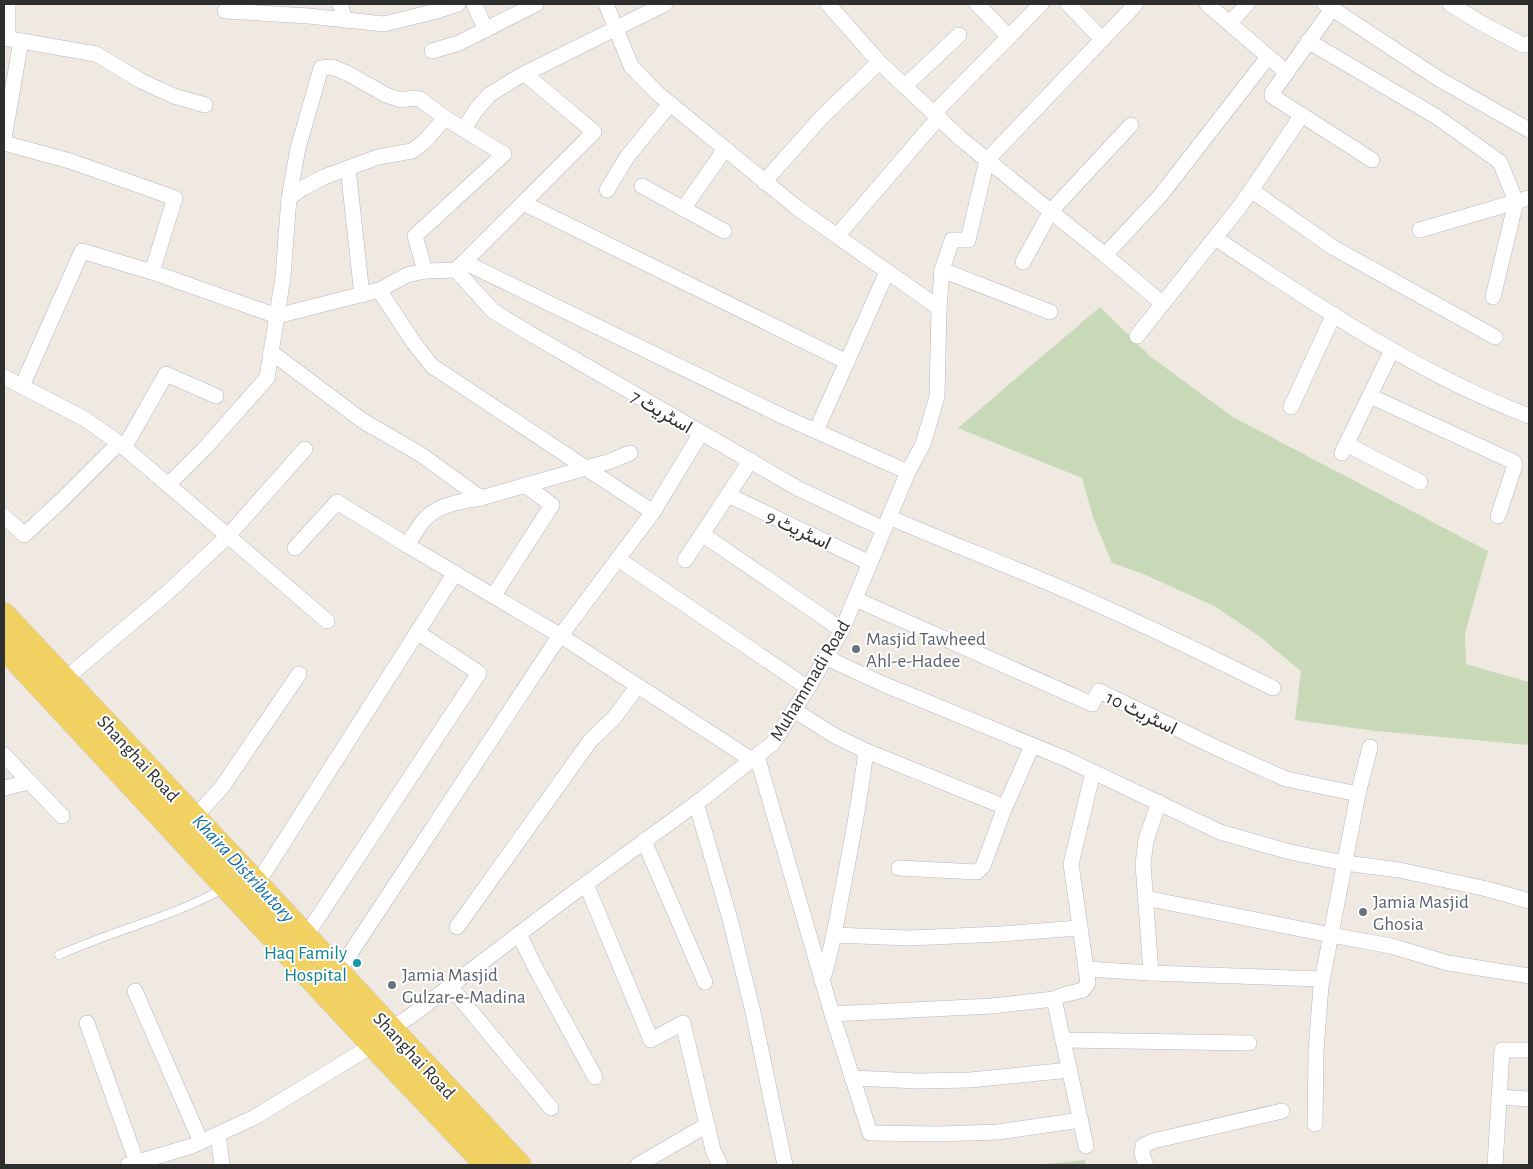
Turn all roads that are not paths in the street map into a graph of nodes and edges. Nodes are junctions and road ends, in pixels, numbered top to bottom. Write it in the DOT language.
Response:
graph roads {
  1 [pos="8,4"];
  2 [pos="340,4"];
  3 [pos="458,4"];
  4 [pos="474,4"];
  5 [pos="536,4"];
  6 [pos="606,4"];
  7 [pos="665,4"];
  8 [pos="828,4"];
  9 [pos="977,4"];
  10 [pos="1041,4"];
  11 [pos="1068,4"];
  12 [pos="1134,4"];
  13 [pos="1207,4"];
  14 [pos="1247,4"];
  15 [pos="1450,4"];
  16 [pos="1329,6"];
  17 [pos="225,11"];
  18 [pos="345,20"];
  19 [pos="1230,23"];
  20 [pos="616,28"];
  21 [pos="486,30"];
  22 [pos="959,35"];
  23 [pos="1009,36"];
  24 [pos="11,39"];
  25 [pos="1102,39"];
  26 [pos="1308,41"];
  27 [pos="1529,43"];
  28 [pos="432,50"];
  29 [pos="1268,57"];
  30 [pos="879,62"];
  31 [pos="1286,72"];
  32 [pos="525,74"];
  33 [pos="905,86"];
  34 [pos="670,104"];
  35 [pos="205,105"];
  36 [pos="937,115"];
  37 [pos="1302,115"];
  38 [pos="446,118"];
  39 [pos="1131,125"];
  40 [pos="464,129"];
  41 [pos="1529,130"];
  42 [pos="4,138"];
  43 [pos="4,143"];
  44 [pos="725,149"];
  45 [pos="987,160"];
  46 [pos="1372,160"];
  47 [pos="348,168"];
  48 [pos="764,182"];
  49 [pos="642,186"];
  50 [pos="607,190"];
  51 [pos="1251,190"];
  52 [pos="288,198"];
  53 [pos="1523,200"];
  54 [pos="522,204"];
  55 [pos="683,209"];
  56 [pos="1051,211"];
  57 [pos="1420,230"];
  58 [pos="724,232"];
  59 [pos="837,236"];
  60 [pos="1215,238"];
  61 [pos="1105,255"];
  62 [pos="1023,262"];
  63 [pos="460,266"];
  64 [pos="425,270"];
  65 [pos="942,270"];
  66 [pos="152,272"];
  67 [pos="887,272"];
  68 [pos="379,290"];
  69 [pos="362,295"];
  70 [pos="1493,297"];
  71 [pos="1163,304"];
  72 [pos="939,308"];
  73 [pos="1050,312"];
  74 [pos="1334,314"];
  75 [pos="277,316"];
  76 [pos="1137,336"];
  77 [pos="1495,337"];
  78 [pos="1392,350"];
  79 [pos="271,352"];
  80 [pos="847,362"];
  81 [pos="4,377"];
  82 [pos="22,386"];
  83 [pos="216,396"];
  84 [pos="1370,396"];
  85 [pos="1291,407"];
  86 [pos="1529,416"];
  87 [pos="816,431"];
  88 [pos="701,433"];
  89 [pos="121,446"];
  90 [pos="305,449"];
  91 [pos="630,453"];
  92 [pos="751,460"];
  93 [pos="586,468"];
  94 [pos="908,472"];
  95 [pos="1420,482"];
  96 [pos="168,485"];
  97 [pos="525,485"];
  98 [pos="728,495"];
  99 [pos="481,498"];
  100 [pos="653,512"];
  101 [pos="4,516"];
  102 [pos="1498,516"];
  103 [pos="887,523"];
  104 [pos="702,534"];
  105 [pos="228,536"];
  106 [pos="407,545"];
  107 [pos="295,548"];
  108 [pos="618,559"];
  109 [pos="685,560"];
  110 [pos="870,563"];
  111 [pos="455,573"];
  112 [pos="494,596"];
  113 [pos="855,599"];
  114 [pos="4,615"];
  115 [pos="328,621"];
  116 [pos="842,630"];
  117 [pos="417,632"];
  118 [pos="561,636"];
  119 [pos="4,647"];
  120 [pos="827,658"];
  121 [pos="299,674"];
  122 [pos="64,680"];
  123 [pos="638,686"];
  124 [pos="808,688"];
  125 [pos="1273,688"];
  126 [pos="794,710"];
  127 [pos="1032,746"];
  128 [pos="1370,747"];
  129 [pos="866,751"];
  130 [pos="4,755"];
  131 [pos="754,758"];
  132 [pos="1093,772"];
  133 [pos="30,782"];
  134 [pos="4,788"];
  135 [pos="1358,794"];
  136 [pos="1159,802"];
  137 [pos="696,803"];
  138 [pos="1005,807"];
  139 [pos="62,816"];
  140 [pos="195,817"];
  141 [pos="644,841"];
  142 [pos="1345,862"];
  143 [pos="899,868"];
  144 [pos="257,884"];
  145 [pos="586,884"];
  146 [pos="227,887"];
  147 [pos="1145,898"];
  148 [pos="1529,900"];
  149 [pos="457,928"];
  150 [pos="1079,928"];
  151 [pos="519,934"];
  152 [pos="834,935"];
  153 [pos="1331,936"];
  154 [pos="306,937"];
  155 [pos="60,954"];
  156 [pos="1086,969"];
  157 [pos="338,972"];
  158 [pos="1151,973"];
  159 [pos="1529,976"];
  160 [pos="1322,979"];
  161 [pos="822,981"];
  162 [pos="705,982"];
  163 [pos="450,986"];
  164 [pos="135,990"];
  165 [pos="1054,999"];
  166 [pos="832,1014"];
  167 [pos="87,1024"];
  168 [pos="382,1037"];
  169 [pos="1063,1040"];
  170 [pos="1249,1043"];
  171 [pos="1529,1050"];
  172 [pos="1070,1070"];
  173 [pos="595,1077"];
  174 [pos="852,1078"];
  175 [pos="1499,1098"];
  176 [pos="1529,1099"];
  177 [pos="551,1108"];
  178 [pos="1282,1111"];
  179 [pos="1081,1120"];
  180 [pos="1315,1124"];
  181 [pos="707,1125"];
  182 [pos="218,1134"];
  183 [pos="201,1142"];
  184 [pos="1086,1146"];
  185 [pos="162,1160"];
  186 [pos="132,1164"];
  187 [pos="222,1165"];
  188 [pos="488,1165"];
  189 [pos="519,1165"];
  190 [pos="638,1165"];
  191 [pos="720,1165"];
  192 [pos="785,1165"];
  193 [pos="1146,1165"];
  194 [pos="1495,1165"];
  1 -- 24 [label="street"];
  2 -- 18 [label="street"];
  3 -- 18 [label="street"];
  4 -- 21 [label="street"];
  5 -- 21 [label="street"];
  6 -- 20 [label="street"];
  7 -- 20 [label="street"];
  8 -- 30 [label="street"];
  9 -- 23 [label="street"];
  10 -- 23 [label="street"];
  11 -- 25 [label="street"];
  12 -- 25 [label="street"];
  13 -- 19 [label="street"];
  14 -- 19 [label="street"];
  15 -- 27 [label="street"];
  16 -- 26 [label="street"];
  16 -- 41 [label="street"];
  17 -- 18 [label="street"];
  19 -- 29 [label="street"];
  20 -- 32 [label="street"];
  20 -- 34 [label="street"];
  21 -- 28 [label="street"];
  22 -- 33 [label="street"];
  23 -- 36 [label="street"];
  24 -- 35 [label="street"];
  24 -- 42 [label="street"];
  25 -- 45 [label="street"];
  26 -- 31 [label="street"];
  26 -- 53 [label="street"];
  29 -- 31 [label="street"];
  29 -- 61 [label="street"];
  30 -- 33 [label="street"];
  30 -- 48 [label="street"];
  31 -- 37 [label="street"];
  32 -- 40 [label="street"];
  32 -- 54 [label="street"];
  33 -- 36 [label="street"];
  34 -- 44 [label="street"];
  34 -- 50 [label="street"];
  36 -- 45 [label="street"];
  36 -- 59 [label="street"];
  37 -- 46 [label="street"];
  37 -- 51 [label="street"];
  38 -- 40 [label="street"];
  38 -- 47 [label="street"];
  38 -- 52 [label="street"];
  39 -- 56 [label="street"];
  40 -- 64 [label="street"];
  43 -- 66 [label="street"];
  44 -- 48 [label="street"];
  44 -- 55 [label="street"];
  45 -- 56 [label="street"];
  45 -- 65 [label="street, Muhammadi Road"];
  47 -- 52 [label="street"];
  47 -- 69 [label="street"];
  48 -- 59 [label="street"];
  49 -- 55 [label="street"];
  51 -- 60 [label="street"];
  51 -- 77 [label="street"];
  52 -- 75 [label="street"];
  53 -- 57 [label="street"];
  53 -- 70 [label="street"];
  54 -- 63 [label="street"];
  54 -- 80 [label="street"];
  55 -- 58 [label="street"];
  56 -- 61 [label="street"];
  56 -- 62 [label="street"];
  59 -- 67 [label="street"];
  60 -- 71 [label="street"];
  60 -- 74 [label="street"];
  61 -- 71 [label="street"];
  63 -- 64 [label="street"];
  63 -- 87 [label="street"];
  63 -- 88 [label="street, اسٹریٹ 7"];
  64 -- 68 [label="street"];
  65 -- 72 [label="street, Muhammadi Road"];
  65 -- 73 [label="street"];
  66 -- 75 [label="street"];
  66 -- 82 [label="street"];
  67 -- 72 [label="street"];
  67 -- 80 [label="street"];
  68 -- 69 [label="street"];
  68 -- 93 [label="street"];
  69 -- 75 [label="street"];
  71 -- 76 [label="street"];
  72 -- 94 [label="street, Muhammadi Road"];
  74 -- 78 [label="street"];
  74 -- 85 [label="street"];
  75 -- 79 [label="street"];
  78 -- 84 [label="street"];
  78 -- 86 [label="street"];
  79 -- 96 [label="street"];
  79 -- 99 [label="street"];
  80 -- 87 [label="street"];
  81 -- 82 [label="street"];
  82 -- 89 [label="street"];
  83 -- 89 [label="street"];
  84 -- 95 [label="street"];
  84 -- 102 [label="street"];
  87 -- 94 [label="street"];
  88 -- 92 [label="street, اسٹریٹ 7"];
  88 -- 100 [label="street"];
  89 -- 96 [label="street"];
  89 -- 101 [label="street"];
  90 -- 105 [label="street"];
  91 -- 93 [label="street"];
  92 -- 98 [label="street"];
  92 -- 103 [label="street, اسٹریٹ 7"];
  93 -- 97 [label="street"];
  93 -- 100 [label="street"];
  94 -- 103 [label="street, Muhammadi Road"];
  96 -- 105 [label="street"];
  97 -- 99 [label="street"];
  97 -- 112 [label="street"];
  98 -- 104 [label="street"];
  98 -- 110 [label="street, اسٹریٹ 9"];
  99 -- 106 [label="street"];
  100 -- 108 [label="street"];
  103 -- 110 [label="street, Muhammadi Road"];
  103 -- 125 [label="street, اسٹریٹ 7"];
  104 -- 109 [label="street"];
  104 -- 116 [label="street"];
  105 -- 115 [label="street"];
  105 -- 122 [label="street"];
  106 -- 107 [label="street"];
  106 -- 111 [label="street"];
  108 -- 118 [label="street"];
  108 -- 124 [label="street"];
  110 -- 113 [label="street, Muhammadi Road"];
  111 -- 112 [label="street"];
  111 -- 117 [label="street"];
  112 -- 118 [label="street"];
  113 -- 116 [label="street, Muhammadi Road"];
  113 -- 135 [label="street, اسٹریٹ 10"];
  114 -- 122 [label="main road, Shanghai Road"];
  116 -- 120 [label="street, Muhammadi Road"];
  117 -- 144 [label="street"];
  117 -- 154 [label="street"];
  118 -- 123 [label="street"];
  118 -- 157 [label="street"];
  119 -- 146 [label="main road, Shanghai Road"];
  120 -- 124 [label="street, Muhammadi Road"];
  120 -- 127 [label="street"];
  121 -- 140 [label="street"];
  122 -- 140 [label="main road, Shanghai Road"];
  123 -- 131 [label="street"];
  123 -- 149 [label="street"];
  124 -- 126 [label="street, Muhammadi Road"];
  126 -- 129 [label="street"];
  126 -- 131 [label="street, Muhammadi Road"];
  127 -- 132 [label="street"];
  127 -- 138 [label="street"];
  128 -- 135 [label="street"];
  129 -- 138 [label="street"];
  129 -- 152 [label="street"];
  130 -- 133 [label="street"];
  131 -- 137 [label="street, Muhammadi Road"];
  131 -- 161 [label="street"];
  132 -- 136 [label="street"];
  132 -- 150 [label="street"];
  133 -- 134 [label="street"];
  133 -- 139 [label="street"];
  135 -- 142 [label="street"];
  136 -- 142 [label="street"];
  136 -- 147 [label="street"];
  137 -- 141 [label="street, Muhammadi Road"];
  137 -- 192 [label="street"];
  138 -- 143 [label="street"];
  140 -- 144 [label="main road, Shanghai Road"];
  141 -- 145 [label="street, Muhammadi Road"];
  141 -- 162 [label="street"];
  142 -- 148 [label="street"];
  142 -- 153 [label="street"];
  144 -- 154 [label="main road, Shanghai Road"];
  145 -- 151 [label="street, Muhammadi Road"];
  145 -- 181 [label="street"];
  146 -- 155 [label="lane"];
  146 -- 168 [label="main road, Shanghai Road"];
  147 -- 153 [label="street"];
  147 -- 158 [label="street"];
  150 -- 152 [label="street"];
  150 -- 156 [label="street"];
  151 -- 163 [label="street, Muhammadi Road"];
  151 -- 173 [label="street"];
  152 -- 161 [label="street"];
  153 -- 159 [label="street"];
  153 -- 160 [label="street"];
  154 -- 157 [label="main road, Shanghai Road"];
  156 -- 158 [label="street"];
  156 -- 165 [label="street"];
  157 -- 168 [label="main road, Shanghai Road"];
  158 -- 160 [label="street"];
  160 -- 180 [label="street"];
  161 -- 166 [label="street"];
  163 -- 168 [label="street, Muhammadi Road"];
  163 -- 177 [label="street"];
  164 -- 183 [label="street"];
  165 -- 166 [label="street"];
  165 -- 169 [label="street"];
  166 -- 174 [label="street"];
  167 -- 186 [label="street"];
  168 -- 182 [label="street, Muhammadi Road"];
  168 -- 188 [label="main road, Shanghai Road"];
  168 -- 189 [label="main road, Shanghai Road"];
  169 -- 170 [label="street"];
  169 -- 172 [label="street"];
  171 -- 175 [label="street"];
  172 -- 174 [label="street"];
  172 -- 179 [label="street"];
  174 -- 179 [label="street"];
  175 -- 176 [label="street"];
  175 -- 194 [label="street"];
  178 -- 193 [label="street"];
  179 -- 184 [label="street"];
  181 -- 190 [label="street"];
  181 -- 191 [label="street"];
  182 -- 183 [label="street, Muhammadi Road"];
  182 -- 187 [label="street"];
  183 -- 185 [label="street, Muhammadi Road"];
  185 -- 186 [label="street, Muhammadi Road"];
}
